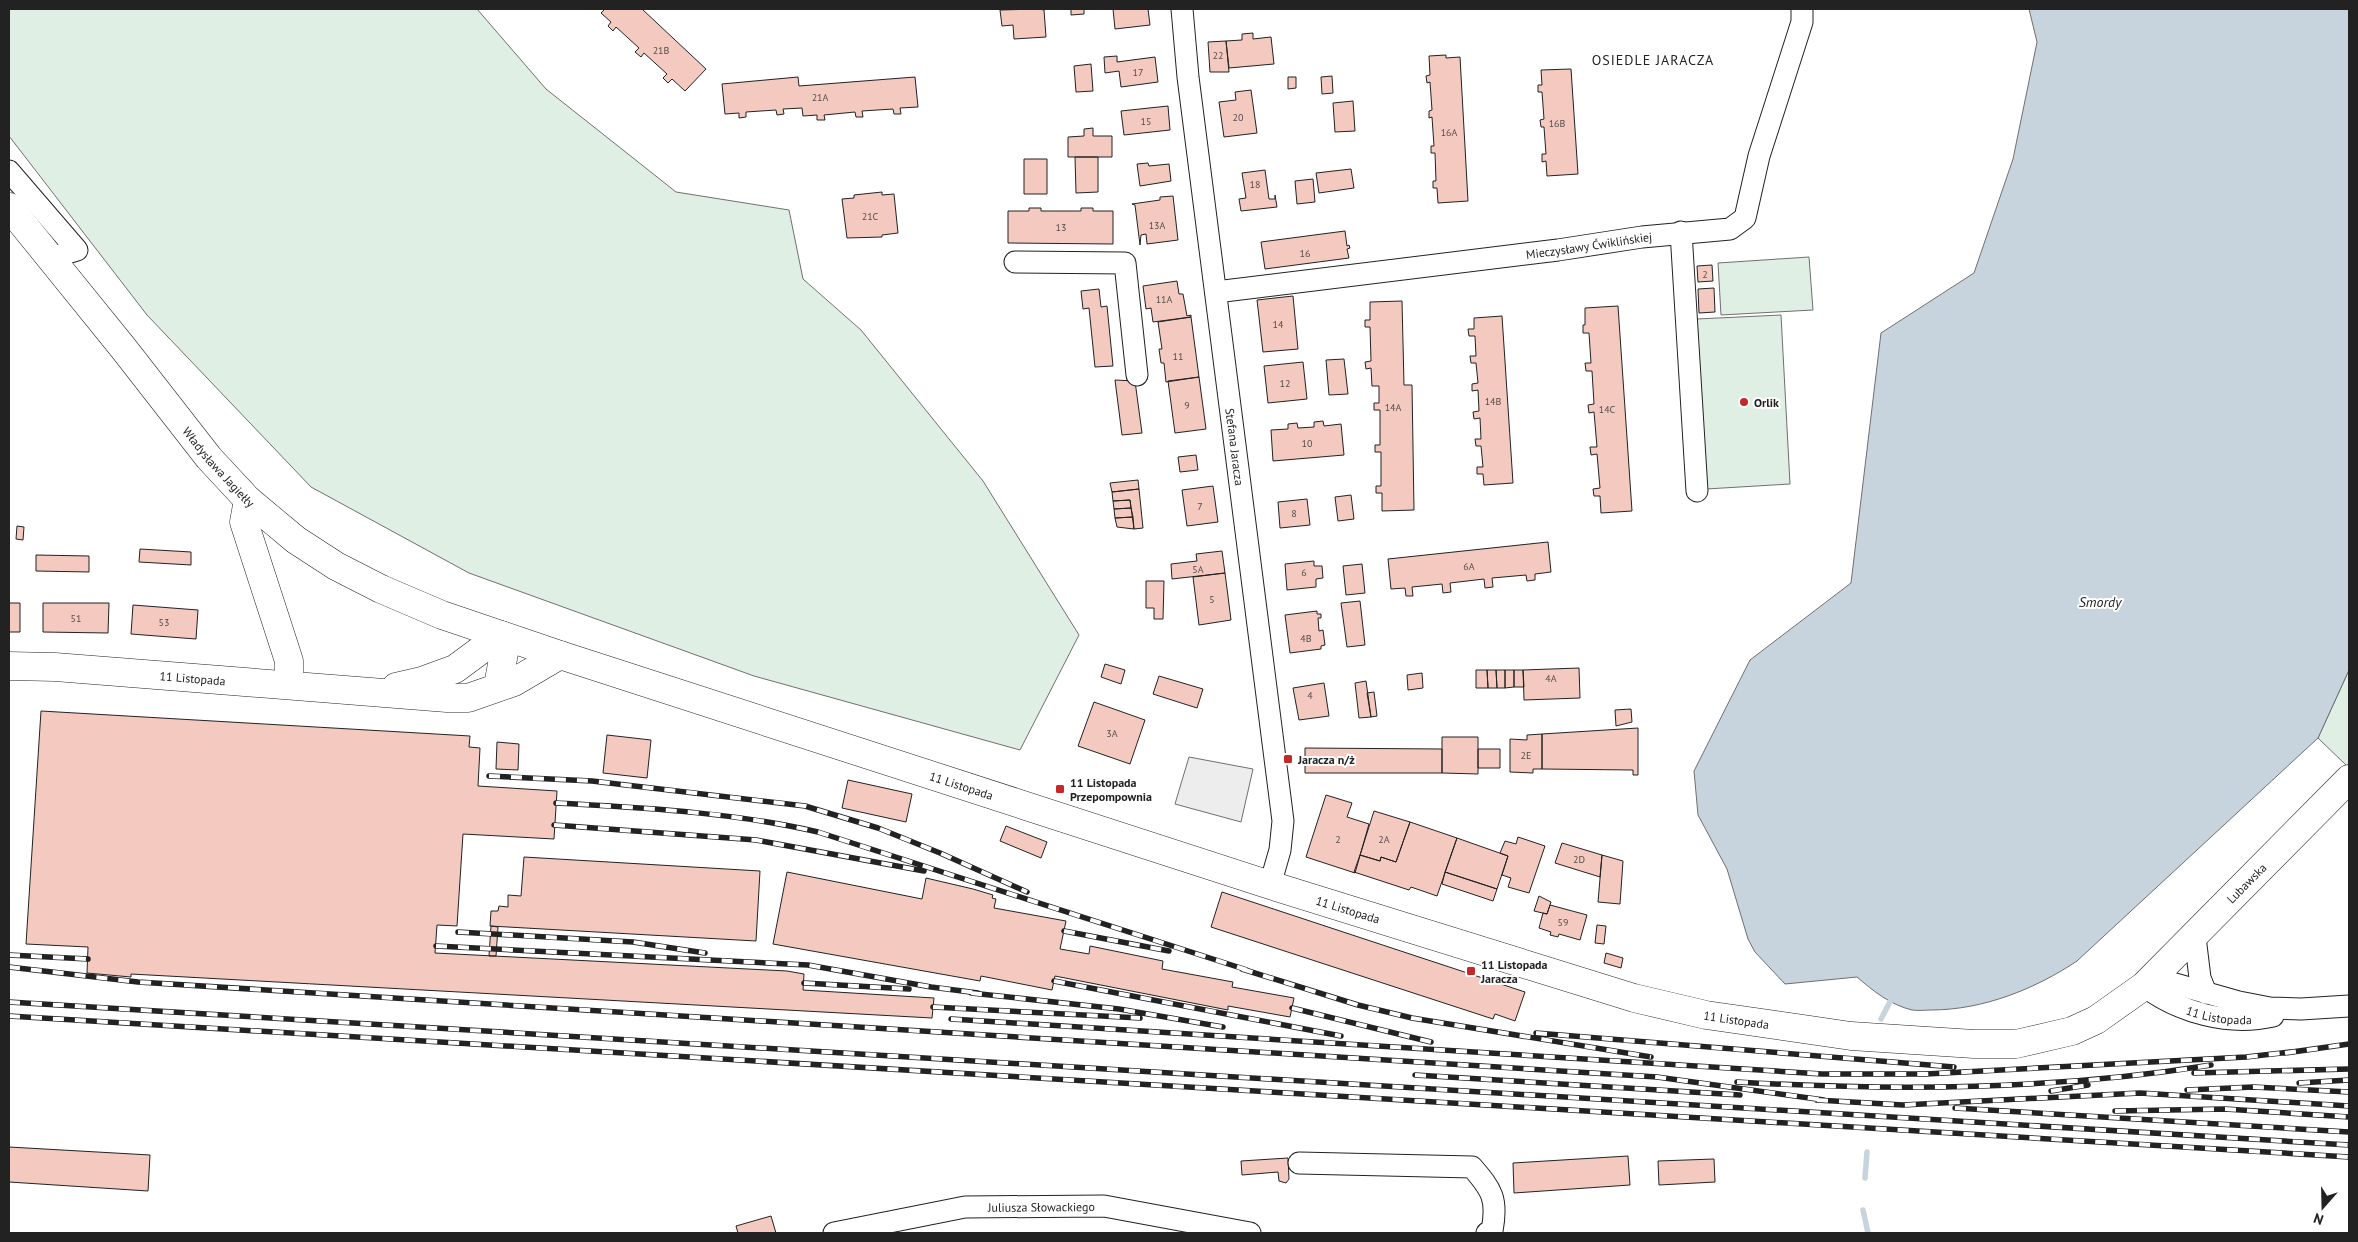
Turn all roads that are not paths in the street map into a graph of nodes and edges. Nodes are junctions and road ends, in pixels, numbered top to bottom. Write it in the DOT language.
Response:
graph roads {
  1 [pos="1182,9"];
  2 [pos="1802,9"];
  3 [pos="9,171"];
  4 [pos="9,207"];
  5 [pos="1681,232"];
  6 [pos="50,258"];
  7 [pos="1015,262"];
  8 [pos="1216,292"];
  9 [pos="1137,375"];
  10 [pos="1697,491"];
  11 [pos="248,500"];
  12 [pos="501,635"];
  13 [pos="560,655"];
  14 [pos="9,666"];
  15 [pos="288,684"];
  16 [pos="498,686"];
  17 [pos="375,691"];
  18 [pos="2349,779"];
  19 [pos="1270,885"];
  20 [pos="2195,937"];
  21 [pos="2144,986"];
  22 [pos="2206,993"];
  23 [pos="2349,1006"];
  24 [pos="2301,1009"];
  25 [pos="1299,1162"];
  26 [pos="834,1233"];
  27 [pos="1250,1233"];
  28 [pos="1487,1233"];
  1 -- 8 [label="street, Stefana Jaracza"];
  2 -- 5 [label="street, Mieczysławy Ćwiklińskiej"];
  3 -- 6 [label="street"];
  4 -- 6 [label="main road, Władysława Jagiełły"];
  5 -- 8 [label="street, Mieczysławy Ćwiklińskiej"];
  5 -- 10 [label="street"];
  6 -- 11 [label="main road, Władysława Jagiełły"];
  7 -- 9 [label="street"];
  8 -- 19 [label="street, Stefana Jaracza"];
  11 -- 12 [label="main road, Władysława Jagiełły"];
  11 -- 15 [label="main road"];
  12 -- 13 [label="main road, 11 Listopada"];
  12 -- 16 [label="main road"];
  12 -- 17 [label="main road, 11 Listopada"];
  13 -- 16 [label="main road, 11 Listopada"];
  13 -- 19 [label="main road, 11 Listopada"];
  14 -- 15 [label="main road, 11 Listopada"];
  15 -- 17 [label="main road, 11 Listopada"];
  16 -- 17 [label="main road, 11 Listopada"];
  18 -- 20 [label="main road, Lubawska"];
  19 -- 21 [label="main road, 11 Listopada"];
  20 -- 21 [label="main road, Lubawska"];
  20 -- 22 [label="street"];
  21 -- 22 [label="street, 11 Listopada"];
  21 -- 24 [label="street, 11 Listopada"];
  22 -- 24 [label="street, 11 Listopada"];
  23 -- 24 [label="street, 11 Listopada"];
  25 -- 28 [label="street"];
  26 -- 27 [label="street, Juliusza Słowackiego"];
}
